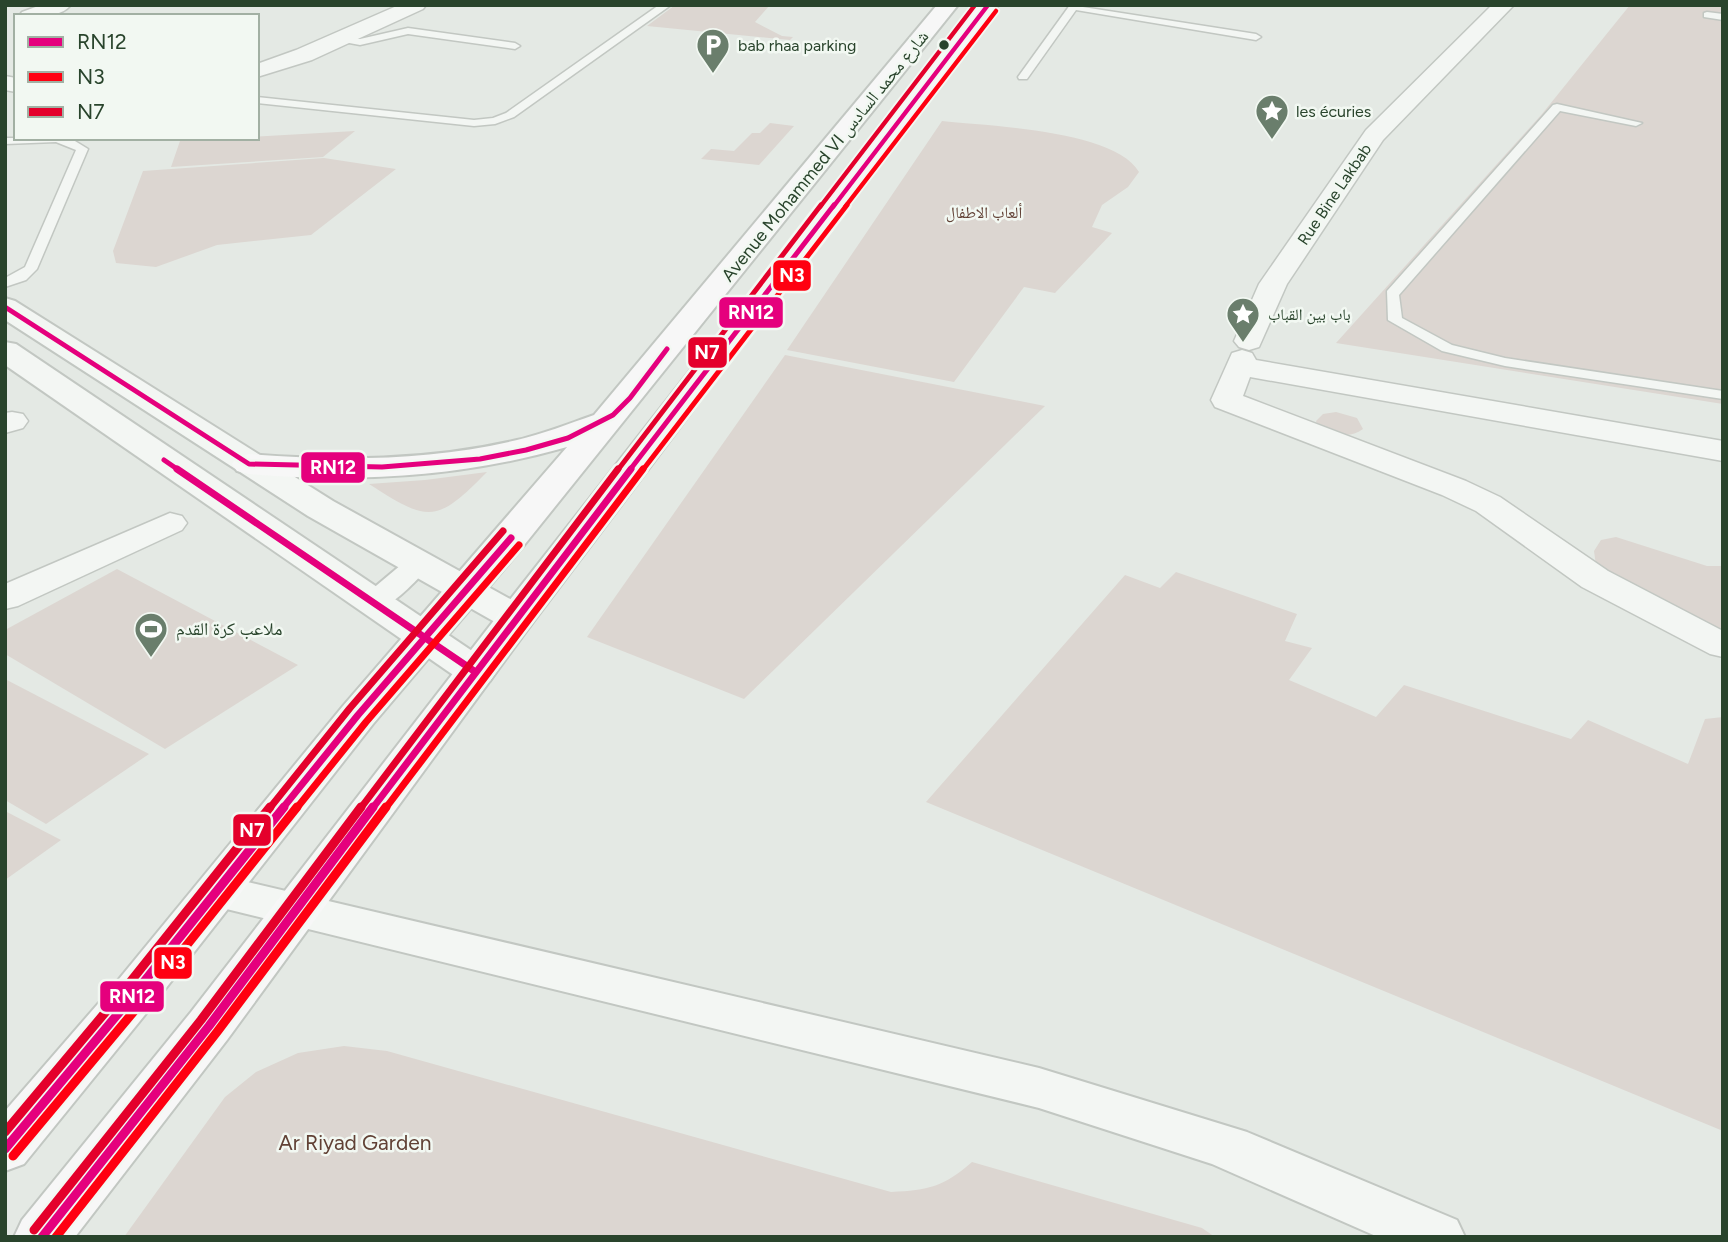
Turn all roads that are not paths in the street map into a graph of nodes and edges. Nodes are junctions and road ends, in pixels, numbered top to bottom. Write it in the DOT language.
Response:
graph roads {
  1 [pos="61,5"];
  2 [pos="416,5"];
  3 [pos="666,5"];
  4 [pos="948,5"];
  5 [pos="988,5"];
  6 [pos="1503,5"];
  7 [pos="1075,6"];
  8 [pos="35,14"];
  9 [pos="1706,15"];
  10 [pos="1723,17"];
  11 [pos="1256,37"];
  12 [pos="338,40"];
  13 [pos="515,46"];
  14 [pos="259,70"];
  15 [pos="1023,77"];
  16 [pos="259,100"];
  17 [pos="1636,123"];
  18 [pos="30,140"];
  19 [pos="60,140"];
  20 [pos="5,141"];
  21 [pos="5,283"];
  22 [pos="5,307"];
  23 [pos="5,351"];
  24 [pos="1243,356"];
  25 [pos="1723,395"];
  26 [pos="608,420"];
  27 [pos="1723,452"];
  28 [pos="249,464"];
  29 [pos="170,523"];
  30 [pos="417,565"];
  31 [pos="463,591"];
  32 [pos="5,598"];
  33 [pos="374,602"];
  34 [pos="516,618"];
  35 [pos="424,636"];
  36 [pos="1723,646"];
  37 [pos="476,672"];
  38 [pos="218,891"];
  39 [pos="296,910"];
  40 [pos="5,1149"];
  41 [pos="1419,1233"];
  42 [pos="42,1237"];
  1 -- 8 [label="street"];
  2 -- 12 [label="street"];
  3 -- 16 [label="lane"];
  4 -- 26 [label="main road, Avenue Mohammed VI شارع محمد السادس"];
  5 -- 34 [label="main road, Avenue Mohammed VI شارع محمد السادس"];
  6 -- 24 [label="street, Rue Bine Lakbab"];
  7 -- 11 [label="lane"];
  7 -- 15 [label="lane"];
  9 -- 10 [label="lane"];
  12 -- 13 [label="lane"];
  12 -- 14 [label="street"];
  17 -- 25 [label="lane"];
  18 -- 20 [label="lane"];
  19 -- 21 [label="lane"];
  22 -- 28 [label="street"];
  23 -- 33 [label="street"];
  24 -- 27 [label="street"];
  24 -- 36 [label="street, Rue Bine Lakbab"];
  26 -- 28 [label="main road"];
  26 -- 31 [label="main road, Avenue Mohammed VI شارع محمد السادس"];
  28 -- 30 [label="street"];
  29 -- 32 [label="street"];
  30 -- 31 [label="street"];
  30 -- 33 [label="street"];
  31 -- 34 [label="street"];
  31 -- 35 [label="main road, Avenue Mohammed VI شارع محمد السادس"];
  33 -- 35 [label="street"];
  34 -- 37 [label="main road, Avenue Mohammed VI شارع محمد السادس"];
  35 -- 37 [label="street"];
  35 -- 38 [label="main road, Avenue Mohammed VI شارع محمد السادس"];
  37 -- 39 [label="main road, Avenue Mohammed VI شارع محمد السادس"];
  38 -- 39 [label="street"];
  38 -- 40 [label="main road, Avenue Mohammed VI شارع محمد السادس"];
  39 -- 41 [label="street"];
  39 -- 42 [label="main road, Avenue Mohammed VI شارع محمد السادس"];
}
